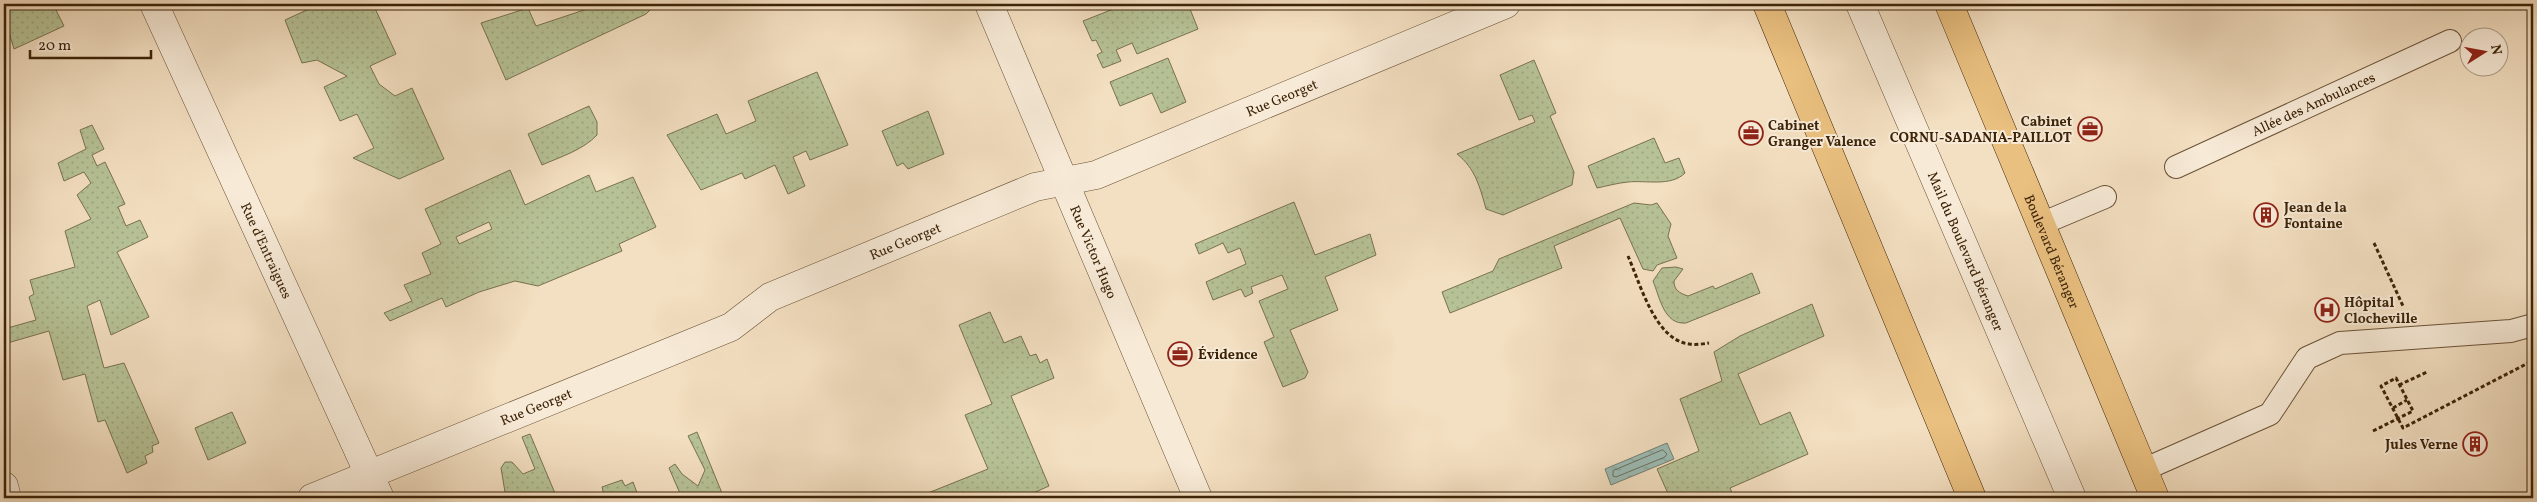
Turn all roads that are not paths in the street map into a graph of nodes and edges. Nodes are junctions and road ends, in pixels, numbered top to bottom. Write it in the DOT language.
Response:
graph roads {
  1 [pos="154,4"];
  2 [pos="989,4"];
  3 [pos="1506,4"];
  4 [pos="1767,4"];
  5 [pos="1860,4"];
  6 [pos="1949,4"];
  7 [pos="2450,41"];
  8 [pos="2176,167"];
  9 [pos="1064,181"];
  10 [pos="2105,197"];
  11 [pos="2041,224"];
  12 [pos="2533,325"];
  13 [pos="2143,470"];
  14 [pos="4,486"];
  15 [pos="375,486"];
  16 [pos="7,498"];
  17 [pos="312,498"];
  18 [pos="1198,498"];
  19 [pos="1972,498"];
  20 [pos="2072,498"];
  21 [pos="2155,498"];
  1 -- 15 [label="street, Rue d'Entraigues"];
  2 -- 9 [label="street, Rue Victor Hugo"];
  3 -- 9 [label="street, Rue Georget"];
  4 -- 19 [label="main road"];
  5 -- 20 [label="street, Mail du Boulevard Béranger"];
  6 -- 11 [label="main road, Boulevard Béranger"];
  7 -- 8 [label="lane, Allée des Ambulances"];
  9 -- 15 [label="street, Rue Georget"];
  9 -- 18 [label="street, Rue Victor Hugo"];
  10 -- 11 [label="lane"];
  11 -- 13 [label="main road, Boulevard Béranger"];
  12 -- 13 [label="lane"];
  13 -- 21 [label="main road, Boulevard Béranger"];
  14 -- 16 [label="street"];
  15 -- 17 [label="street, Rue Georget"];
}
